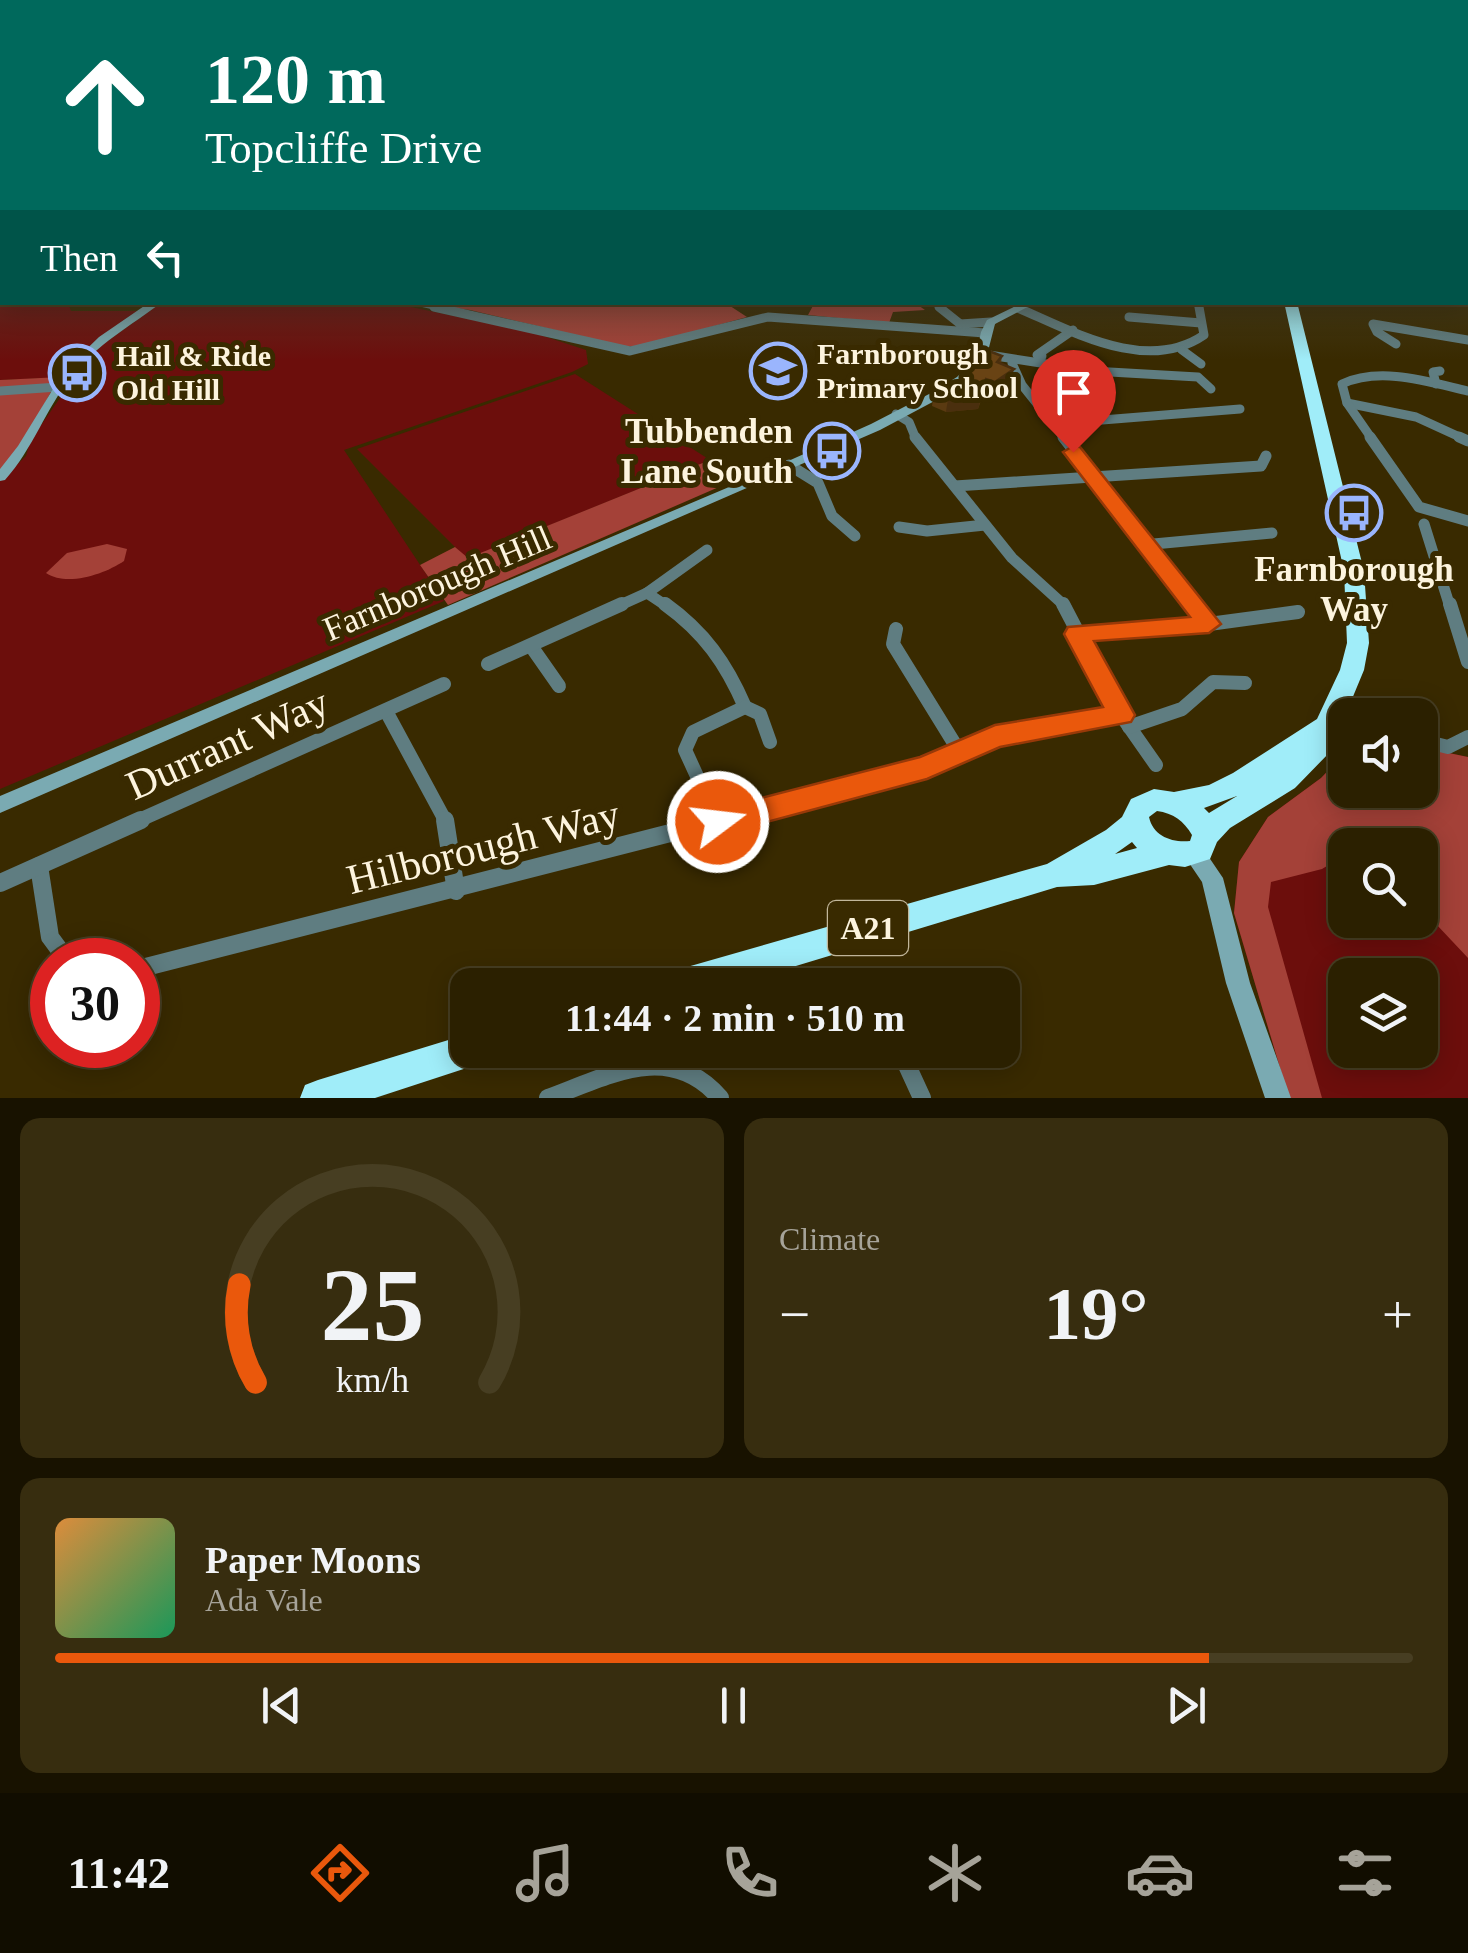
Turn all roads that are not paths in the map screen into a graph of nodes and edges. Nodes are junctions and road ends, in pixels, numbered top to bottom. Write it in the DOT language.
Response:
graph roads {
  1 [pos="154,305"];
  2 [pos="428,305"];
  3 [pos="938,305"];
  4 [pos="1026,305"];
  5 [pos="1198,305"];
  6 [pos="1291,305"];
  7 [pos="1018,308"];
  8 [pos="1129,317"];
  9 [pos="1201,323"];
  10 [pos="964,327"];
  11 [pos="988,327"];
  12 [pos="1073,330"];
  13 [pos="1468,340"];
  14 [pos="1396,344"];
  15 [pos="1182,350"];
  16 [pos="983,354"];
  17 [pos="1042,356"];
  18 [pos="1012,363"];
  19 [pos="1201,364"];
  20 [pos="1064,368"];
  21 [pos="1440,372"];
  22 [pos="67,375"];
  23 [pos="1436,384"];
  24 [pos="58,387"];
  25 [pos="26,389"];
  26 [pos="1211,389"];
  27 [pos="0,391"];
  28 [pos="1100,391"];
  29 [pos="1468,391"];
  30 [pos="1347,402"];
  31 [pos="1240,410"];
  32 [pos="896,414"];
  33 [pos="1052,424"];
  34 [pos="1468,441"];
  35 [pos="1266,456"];
  36 [pos="789,465"];
  37 [pos="0,478"];
  38 [pos="1095,479"];
  39 [pos="955,486"];
  40 [pos="1468,521"];
  41 [pos="1424,524"];
  42 [pos="986,525"];
  43 [pos="899,527"];
  44 [pos="1272,533"];
  45 [pos="855,536"];
  46 [pos="1144,545"];
  47 [pos="707,550"];
  48 [pos="647,594"];
  49 [pos="1298,612"];
  50 [pos="1209,624"];
  51 [pos="896,628"];
  52 [pos="1077,634"];
  53 [pos="530,646"];
  54 [pos="1468,662"];
  55 [pos="488,664"];
  56 [pos="1245,683"];
  57 [pos="444,684"];
  58 [pos="560,686"];
  59 [pos="1339,698"];
  60 [pos="745,707"];
  61 [pos="386,711"];
  62 [pos="1328,718"];
  63 [pos="1125,721"];
  64 [pos="1328,726"];
  65 [pos="1468,738"];
  66 [pos="770,742"];
  67 [pos="1438,744"];
  68 [pos="959,751"];
  69 [pos="1156,765"];
  70 [pos="1175,803"];
  71 [pos="0,805"];
  72 [pos="718,822"];
  73 [pos="1136,822"];
  74 [pos="1189,847"];
  75 [pos="39,866"];
  76 [pos="1056,874"];
  77 [pos="0,883"];
  78 [pos="456,891"];
  79 [pos="51,938"];
  80 [pos="160,964"];
  81 [pos="738,968"];
  82 [pos="450,1057"];
  83 [pos="908,1068"];
  84 [pos="318,1098"];
  85 [pos="548,1098"];
  86 [pos="720,1098"];
  87 [pos="922,1098"];
  88 [pos="1278,1098"];
  1 -- 22 [label="main road"];
  2 -- 10 [label="street"];
  3 -- 10 [label="street"];
  4 -- 7 [label="main road"];
  5 -- 9 [label="street"];
  6 -- 59 [label="highway, A21"];
  7 -- 11 [label="main road"];
  7 -- 12 [label="street"];
  8 -- 9 [label="street"];
  9 -- 15 [label="street"];
  10 -- 11 [label="street"];
  11 -- 16 [label="main road"];
  12 -- 15 [label="street"];
  12 -- 17 [label="street"];
  13 -- 14 [label="street"];
  15 -- 19 [label="street"];
  16 -- 18 [label="street"];
  16 -- 32 [label="main road, Farnborough Hill"];
  18 -- 20 [label="street"];
  18 -- 33 [label="street"];
  20 -- 26 [label="street"];
  20 -- 28 [label="street"];
  21 -- 23 [label="street"];
  22 -- 24 [label="main road"];
  22 -- 25 [label="street"];
  23 -- 29 [label="street"];
  23 -- 30 [label="street"];
  24 -- 25 [label="street"];
  24 -- 37 [label="main road"];
  25 -- 27 [label="street"];
  30 -- 34 [label="street"];
  30 -- 40 [label="street"];
  31 -- 33 [label="street"];
  32 -- 36 [label="main road, Farnborough Hill"];
  32 -- 39 [label="street"];
  33 -- 38 [label="street"];
  35 -- 38 [label="street"];
  36 -- 45 [label="street"];
  36 -- 71 [label="main road, Farnborough Hill"];
  38 -- 39 [label="street"];
  38 -- 46 [label="street"];
  39 -- 42 [label="street"];
  41 -- 54 [label="street"];
  42 -- 43 [label="street"];
  42 -- 52 [label="street"];
  44 -- 46 [label="street"];
  46 -- 50 [label="street"];
  47 -- 48 [label="street"];
  48 -- 53 [label="street"];
  48 -- 60 [label="street"];
  49 -- 50 [label="street"];
  50 -- 52 [label="street"];
  51 -- 68 [label="street"];
  52 -- 63 [label="street"];
  53 -- 55 [label="street"];
  53 -- 58 [label="street"];
  56 -- 63 [label="street, Hilborough Way"];
  57 -- 61 [label="street, Durrant Way"];
  60 -- 66 [label="street"];
  60 -- 72 [label="street"];
  61 -- 75 [label="street, Durrant Way"];
  61 -- 78 [label="street"];
  62 -- 70 [label="highway"];
  63 -- 68 [label="street, Hilborough Way"];
  63 -- 69 [label="street"];
  64 -- 74 [label="highway, A21"];
  65 -- 67 [label="street"];
  68 -- 72 [label="street, Hilborough Way"];
  70 -- 73 [label="highway"];
  70 -- 74 [label="highway"];
  72 -- 78 [label="street, Hilborough Way"];
  73 -- 74 [label="highway"];
  73 -- 76 [label="highway, A21"];
  74 -- 76 [label="highway, A21"];
  74 -- 88 [label="main road"];
  75 -- 77 [label="street, Durrant Way"];
  75 -- 79 [label="street"];
  76 -- 81 [label="highway, A21"];
  78 -- 80 [label="street, Hilborough Way"];
  82 -- 84 [label="highway"];
  83 -- 87 [label="street"];
  85 -- 86 [label="street"];
}
